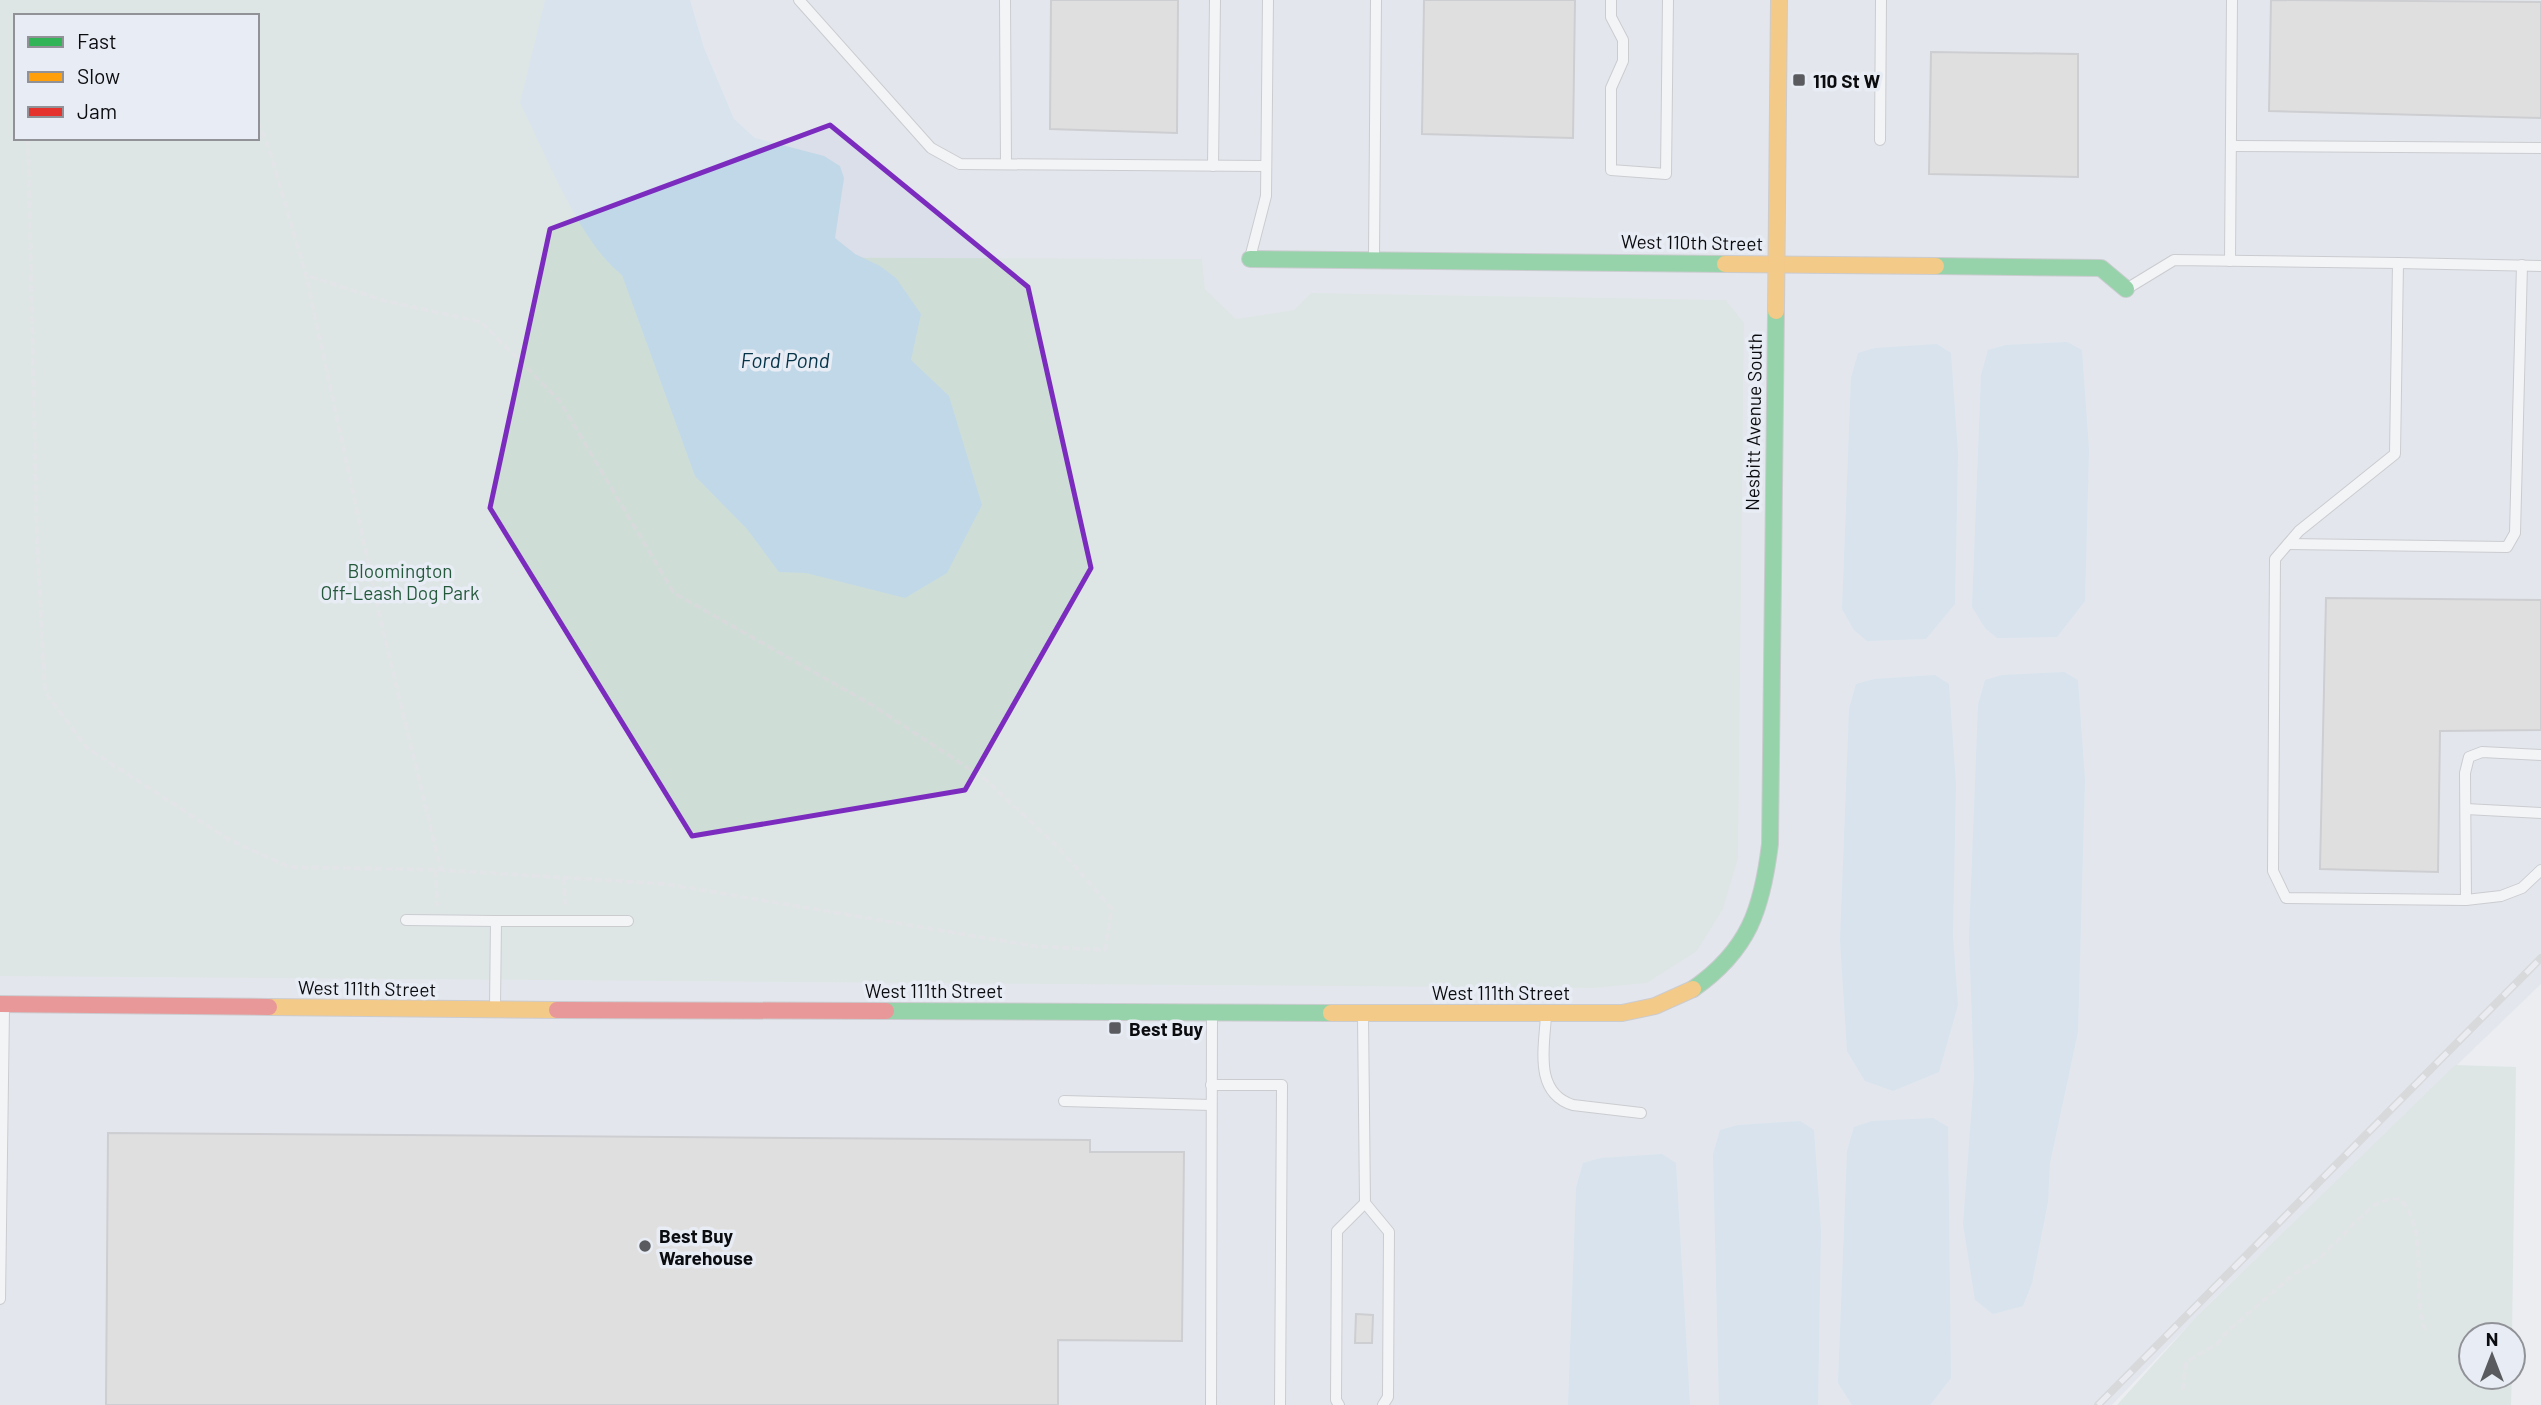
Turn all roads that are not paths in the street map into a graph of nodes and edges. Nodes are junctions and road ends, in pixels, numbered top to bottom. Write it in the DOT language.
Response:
graph roads {
  1 [pos="799,0"];
  2 [pos="1005,0"];
  3 [pos="1215,0"];
  4 [pos="1268,0"];
  5 [pos="1376,0"];
  6 [pos="1611,0"];
  7 [pos="1668,0"];
  8 [pos="1779,0"];
  9 [pos="1881,0"];
  10 [pos="2232,0"];
  11 [pos="1880,140"];
  12 [pos="2231,146"];
  13 [pos="2541,148"];
  14 [pos="1006,164"];
  15 [pos="1213,166"];
  16 [pos="1266,166"];
  17 [pos="1250,259"];
  18 [pos="1374,260"];
  19 [pos="2230,261"];
  20 [pos="2398,263"];
  21 [pos="1776,264"];
  22 [pos="2522,265"];
  23 [pos="2541,266"];
  24 [pos="2126,289"];
  25 [pos="2288,544"];
  26 [pos="2541,755"];
  27 [pos="2466,809"];
  28 [pos="2541,813"];
  29 [pos="1770,844"];
  30 [pos="2541,870"];
  31 [pos="2466,900"];
  32 [pos="406,920"];
  33 [pos="496,921"];
  34 [pos="628,921"];
  35 [pos="2,1004"];
  36 [pos="495,1010"];
  37 [pos="1212,1012"];
  38 [pos="1363,1013"];
  39 [pos="1547,1014"];
  40 [pos="1212,1084"];
  41 [pos="1064,1101"];
  42 [pos="1212,1105"];
  43 [pos="1641,1113"];
  44 [pos="1365,1203"];
  45 [pos="0,1299"];
  46 [pos="1211,1405"];
  47 [pos="1280,1405"];
  48 [pos="1339,1405"];
  49 [pos="1383,1405"];
  1 -- 14 [label="lane"];
  2 -- 14 [label="lane"];
  3 -- 15 [label="lane"];
  4 -- 16 [label="lane"];
  5 -- 18 [label="lane"];
  6 -- 7 [label="lane"];
  8 -- 21 [label="street, Nesbitt Avenue South"];
  9 -- 11 [label="lane"];
  10 -- 12 [label="lane"];
  12 -- 13 [label="lane"];
  12 -- 19 [label="lane"];
  14 -- 15 [label="lane"];
  15 -- 16 [label="lane"];
  16 -- 17 [label="lane"];
  17 -- 18 [label="street, West 110th Street"];
  18 -- 21 [label="street, West 110th Street"];
  19 -- 20 [label="lane"];
  19 -- 24 [label="lane"];
  20 -- 22 [label="lane"];
  20 -- 25 [label="lane"];
  21 -- 24 [label="street, West 110th Street"];
  21 -- 29 [label="street, Nesbitt Avenue South"];
  22 -- 23 [label="lane"];
  22 -- 25 [label="lane"];
  25 -- 31 [label="lane"];
  26 -- 27 [label="lane"];
  27 -- 28 [label="lane"];
  27 -- 31 [label="lane"];
  29 -- 39 [label="street, West 111th Street"];
  30 -- 31 [label="lane"];
  32 -- 33 [label="lane"];
  33 -- 34 [label="lane"];
  33 -- 36 [label="lane"];
  35 -- 36 [label="street, West 111th Street"];
  35 -- 45 [label="lane"];
  36 -- 37 [label="street, West 111th Street"];
  37 -- 38 [label="street, West 111th Street"];
  37 -- 40 [label="lane"];
  38 -- 39 [label="street, West 111th Street"];
  38 -- 44 [label="lane"];
  39 -- 43 [label="lane"];
  40 -- 42 [label="lane"];
  40 -- 47 [label="lane"];
  41 -- 42 [label="lane"];
  42 -- 46 [label="lane"];
  44 -- 48 [label="lane"];
  44 -- 49 [label="lane"];
}
